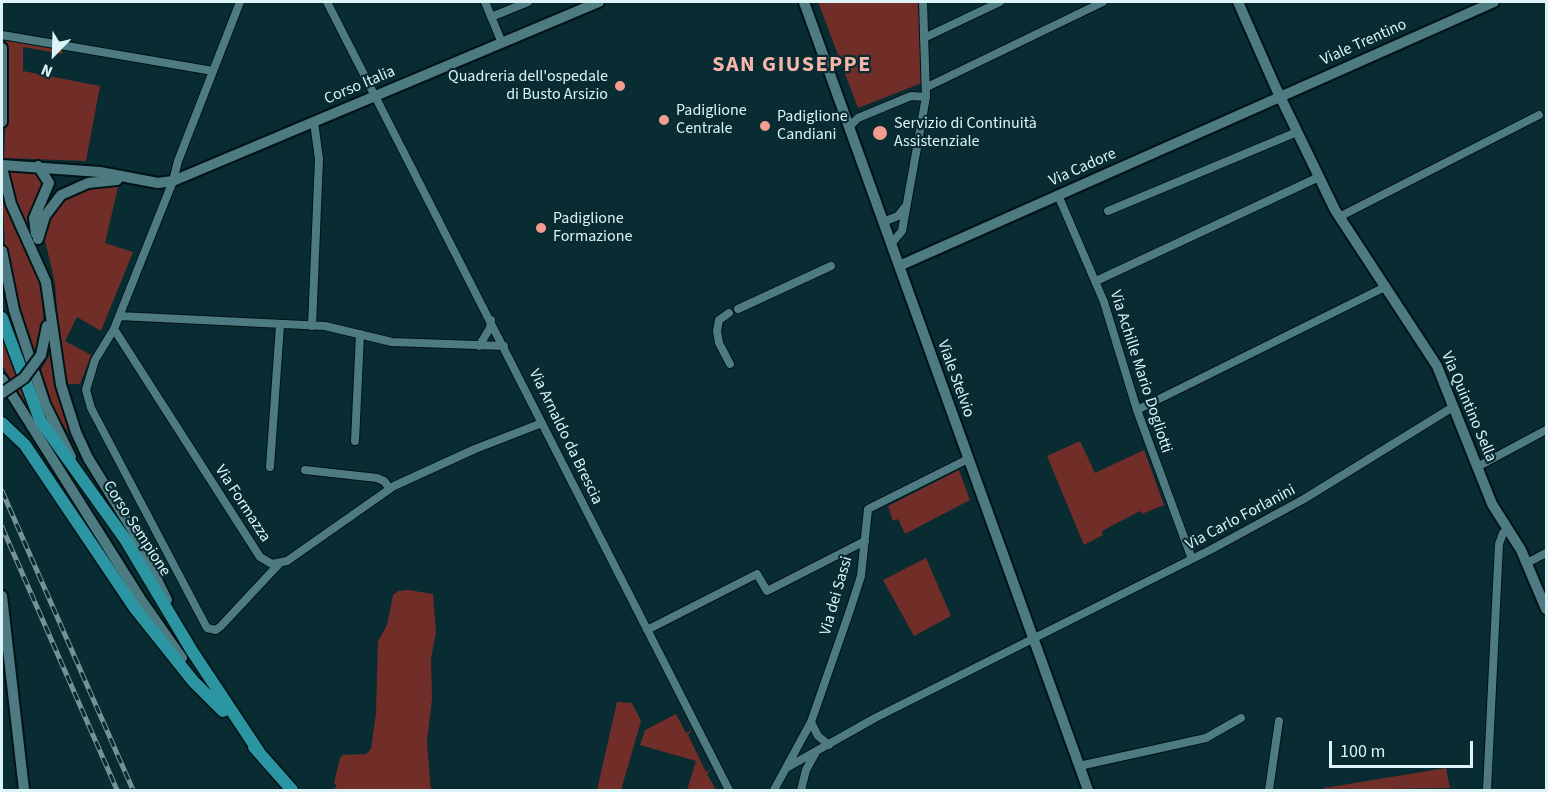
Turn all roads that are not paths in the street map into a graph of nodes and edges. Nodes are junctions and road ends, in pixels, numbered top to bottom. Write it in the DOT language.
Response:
graph roads {
  1 [pos="240,2"];
  2 [pos="327,2"];
  3 [pos="485,2"];
  4 [pos="528,2"];
  5 [pos="599,2"];
  6 [pos="804,2"];
  7 [pos="923,2"];
  8 [pos="1000,2"];
  9 [pos="1103,2"];
  10 [pos="1238,2"];
  11 [pos="1494,2"];
  12 [pos="491,17"];
  13 [pos="2,34"];
  14 [pos="924,38"];
  15 [pos="501,43"];
  16 [pos="2,48"];
  17 [pos="213,71"];
  18 [pos="2,80"];
  19 [pos="927,87"];
  20 [pos="375,96"];
  21 [pos="1280,96"];
  22 [pos="926,97"];
  23 [pos="1539,115"];
  24 [pos="2,122"];
  25 [pos="314,122"];
  26 [pos="849,127"];
  27 [pos="1297,132"];
  28 [pos="5,166"];
  29 [pos="38,166"];
  30 [pos="1318,177"];
  31 [pos="130,179"];
  32 [pos="173,181"];
  33 [pos="1058,195"];
  34 [pos="906,206"];
  35 [pos="1108,211"];
  36 [pos="1340,217"];
  37 [pos="883,222"];
  38 [pos="38,239"];
  39 [pos="891,244"];
  40 [pos="2,251"];
  41 [pos="41,266"];
  42 [pos="831,266"];
  43 [pos="899,266"];
  44 [pos="1096,281"];
  45 [pos="1385,287"];
  46 [pos="49,298"];
  47 [pos="738,309"];
  48 [pos="729,313"];
  49 [pos="119,316"];
  50 [pos="2,318"];
  51 [pos="491,320"];
  52 [pos="280,325"];
  53 [pos="312,326"];
  54 [pos="114,329"];
  55 [pos="360,334"];
  56 [pos="479,346"];
  57 [pos="504,346"];
  58 [pos="730,364"];
  59 [pos="2,379"];
  60 [pos="2,393"];
  61 [pos="1453,407"];
  62 [pos="1137,410"];
  63 [pos="2,423"];
  64 [pos="542,423"];
  65 [pos="1546,430"];
  66 [pos="355,441"];
  67 [pos="968,459"];
  68 [pos="270,467"];
  69 [pos="1477,467"];
  70 [pos="77,468"];
  71 [pos="306,470"];
  72 [pos="390,489"];
  73 [pos="1508,529"];
  74 [pos="865,541"];
  75 [pos="1546,553"];
  76 [pos="1192,560"];
  77 [pos="1527,563"];
  78 [pos="278,565"];
  79 [pos="2,597"];
  80 [pos="1546,604"];
  81 [pos="3,614"];
  82 [pos="647,630"];
  83 [pos="1034,641"];
  84 [pos="192,651"];
  85 [pos="5,652"];
  86 [pos="217,703"];
  87 [pos="1241,718"];
  88 [pos="1279,721"];
  89 [pos="811,722"];
  90 [pos="828,745"];
  91 [pos="817,751"];
  92 [pos="259,752"];
  93 [pos="1079,766"];
  94 [pos="788,767"];
  95 [pos="801,788"];
  96 [pos="24,790"];
  97 [pos="292,790"];
  98 [pos="729,790"];
  99 [pos="774,790"];
  100 [pos="1088,790"];
  101 [pos="1269,790"];
  102 [pos="1487,790"];
  1 -- 17 [label="street"];
  2 -- 20 [label="street, Via Arnaldo da Brescia"];
  3 -- 12 [label="street"];
  4 -- 12 [label="street"];
  5 -- 15 [label="street, Corso Italia"];
  6 -- 26 [label="street, Viale Stelvio"];
  7 -- 14 [label="street"];
  8 -- 14 [label="street"];
  9 -- 19 [label="street"];
  10 -- 21 [label="street, Via Quintino Sella"];
  11 -- 21 [label="street, Viale Trentino"];
  12 -- 15 [label="street"];
  13 -- 17 [label="street"];
  14 -- 19 [label="street"];
  15 -- 20 [label="street, Corso Italia"];
  16 -- 18 [label="street"];
  17 -- 32 [label="street"];
  18 -- 24 [label="street"];
  19 -- 22 [label="street"];
  20 -- 25 [label="street, Corso Italia"];
  20 -- 51 [label="street, Via Arnaldo da Brescia"];
  21 -- 27 [label="street, Via Quintino Sella"];
  21 -- 33 [label="street, Via Cadore"];
  22 -- 26 [label="street"];
  22 -- 34 [label="street"];
  23 -- 36 [label="street"];
  25 -- 32 [label="street, Corso Italia"];
  25 -- 53 [label="street"];
  26 -- 37 [label="street, Viale Stelvio"];
  27 -- 30 [label="street, Via Quintino Sella"];
  27 -- 35 [label="street"];
  28 -- 29 [label="street"];
  28 -- 41 [label="street"];
  29 -- 31 [label="street"];
  29 -- 38 [label="street"];
  30 -- 36 [label="street, Via Quintino Sella"];
  30 -- 44 [label="street"];
  31 -- 32 [label="street, Corso Italia"];
  31 -- 38 [label="street"];
  32 -- 49 [label="street"];
  33 -- 43 [label="street, Via Cadore"];
  33 -- 44 [label="street, Via Achille Mario Dogliotti"];
  34 -- 37 [label="street"];
  34 -- 39 [label="street"];
  36 -- 45 [label="street, Via Quintino Sella"];
  37 -- 39 [label="street, Viale Stelvio"];
  38 -- 41 [label="street"];
  39 -- 43 [label="street, Viale Stelvio"];
  40 -- 70 [label="street"];
  41 -- 46 [label="street"];
  42 -- 47 [label="street"];
  43 -- 67 [label="street, Viale Stelvio"];
  44 -- 62 [label="street, Via Achille Mario Dogliotti"];
  45 -- 61 [label="street, Via Quintino Sella"];
  45 -- 62 [label="street"];
  46 -- 60 [label="street, bridge"];
  46 -- 84 [label="street"];
  48 -- 58 [label="street"];
  49 -- 52 [label="street"];
  49 -- 54 [label="street"];
  50 -- 70 [label="main road, Corso Sempione"];
  51 -- 56 [label="street"];
  51 -- 57 [label="street, Via Arnaldo da Brescia"];
  52 -- 53 [label="street"];
  52 -- 68 [label="street"];
  53 -- 55 [label="street"];
  54 -- 78 [label="street, Via Formazza"];
  54 -- 78 [label="street"];
  55 -- 56 [label="street"];
  55 -- 66 [label="street"];
  56 -- 57 [label="street"];
  57 -- 64 [label="street, Via Arnaldo da Brescia"];
  59 -- 86 [label="street"];
  61 -- 69 [label="street, Via Quintino Sella"];
  61 -- 76 [label="street, Via Carlo Forlanini"];
  62 -- 76 [label="street, Via Achille Mario Dogliotti"];
  63 -- 86 [label="main road, Corso Sempione"];
  64 -- 72 [label="street"];
  64 -- 82 [label="street, Via Arnaldo da Brescia"];
  65 -- 69 [label="street"];
  67 -- 74 [label="street, Via dei Sassi"];
  67 -- 83 [label="street, Viale Stelvio"];
  69 -- 73 [label="street, Via Quintino Sella"];
  70 -- 84 [label="main road, Corso Sempione"];
  71 -- 72 [label="street"];
  72 -- 78 [label="street"];
  73 -- 77 [label="street, Via Quintino Sella"];
  73 -- 102 [label="street"];
  74 -- 82 [label="street"];
  74 -- 89 [label="street, Via dei Sassi"];
  75 -- 77 [label="street"];
  76 -- 83 [label="street, Via Carlo Forlanini"];
  77 -- 80 [label="street, Via Quintino Sella"];
  79 -- 81 [label="street"];
  81 -- 85 [label="street"];
  82 -- 98 [label="street, Via Arnaldo da Brescia"];
  83 -- 90 [label="street, Via Carlo Forlanini"];
  83 -- 93 [label="street, Viale Stelvio"];
  84 -- 92 [label="main road, Corso Sempione"];
  85 -- 96 [label="street"];
  86 -- 92 [label="main road, Corso Sempione"];
  87 -- 93 [label="street"];
  88 -- 101 [label="street"];
  89 -- 90 [label="street"];
  89 -- 94 [label="street, Via dei Sassi"];
  90 -- 91 [label="street, Via Carlo Forlanini"];
  91 -- 94 [label="street, Via Carlo Forlanini"];
  91 -- 95 [label="street"];
  92 -- 97 [label="main road, Corso Sempione"];
  93 -- 100 [label="street, Viale Stelvio"];
  94 -- 95 [label="street"];
  94 -- 99 [label="street, Via dei Sassi"];
}
